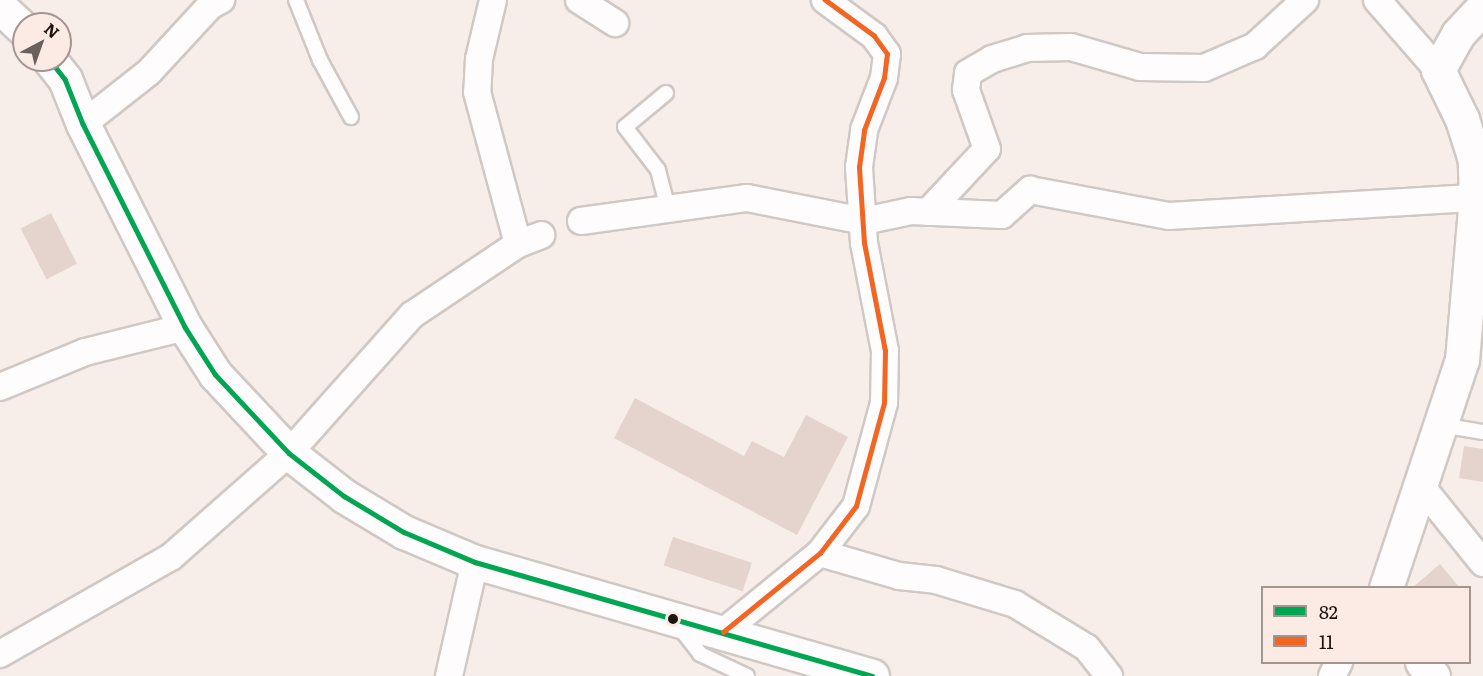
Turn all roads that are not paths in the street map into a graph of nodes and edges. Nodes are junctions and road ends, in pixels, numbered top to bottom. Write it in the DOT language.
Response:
graph roads {
  1 [pos="221,0"];
  2 [pos="296,0"];
  3 [pos="493,0"];
  4 [pos="579,0"];
  5 [pos="825,0"];
  6 [pos="1305,0"];
  7 [pos="1377,0"];
  8 [pos="1483,6"];
  9 [pos="0,7"];
  10 [pos="12,18"];
  11 [pos="615,23"];
  12 [pos="1438,70"];
  13 [pos="59,72"];
  14 [pos="666,93"];
  15 [pos="351,117"];
  16 [pos="83,124"];
  17 [pos="1476,198"];
  18 [pos="668,209"];
  19 [pos="928,212"];
  20 [pos="581,221"];
  21 [pos="864,221"];
  22 [pos="186,327"];
  23 [pos="0,387"];
  24 [pos="1440,425"];
  25 [pos="1483,432"];
  26 [pos="289,453"];
  27 [pos="1420,486"];
  28 [pos="820,554"];
  29 [pos="475,562"];
  30 [pos="1483,563"];
  31 [pos="1387,586"];
  32 [pos="674,619"];
  33 [pos="723,632"];
  34 [pos="0,655"];
  35 [pos="1423,664"];
  36 [pos="8,676"];
  37 [pos="449,676"];
  38 [pos="747,676"];
  39 [pos="872,676"];
  40 [pos="1109,676"];
  41 [pos="1433,676"];
  1 -- 16 [label="street"];
  2 -- 15 [label="lane"];
  3 -- 26 [label="street"];
  4 -- 11 [label="street"];
  5 -- 21 [label="street"];
  6 -- 19 [label="street"];
  7 -- 12 [label="street"];
  8 -- 12 [label="street"];
  9 -- 10 [label="street"];
  12 -- 17 [label="street"];
  13 -- 16 [label="street"];
  14 -- 18 [label="lane"];
  16 -- 22 [label="street"];
  17 -- 19 [label="street"];
  17 -- 24 [label="street"];
  18 -- 20 [label="street"];
  18 -- 21 [label="street"];
  19 -- 21 [label="street"];
  21 -- 28 [label="street"];
  22 -- 23 [label="street"];
  22 -- 26 [label="street"];
  24 -- 25 [label="lane"];
  24 -- 27 [label="street"];
  26 -- 29 [label="street"];
  26 -- 34 [label="street"];
  27 -- 30 [label="street"];
  27 -- 31 [label="street"];
  28 -- 33 [label="street"];
  28 -- 40 [label="street"];
  29 -- 32 [label="street"];
  29 -- 37 [label="street"];
  32 -- 33 [label="street"];
  32 -- 38 [label="lane"];
  33 -- 39 [label="street"];
  34 -- 36 [label="street"];
  35 -- 41 [label="street"];
}
